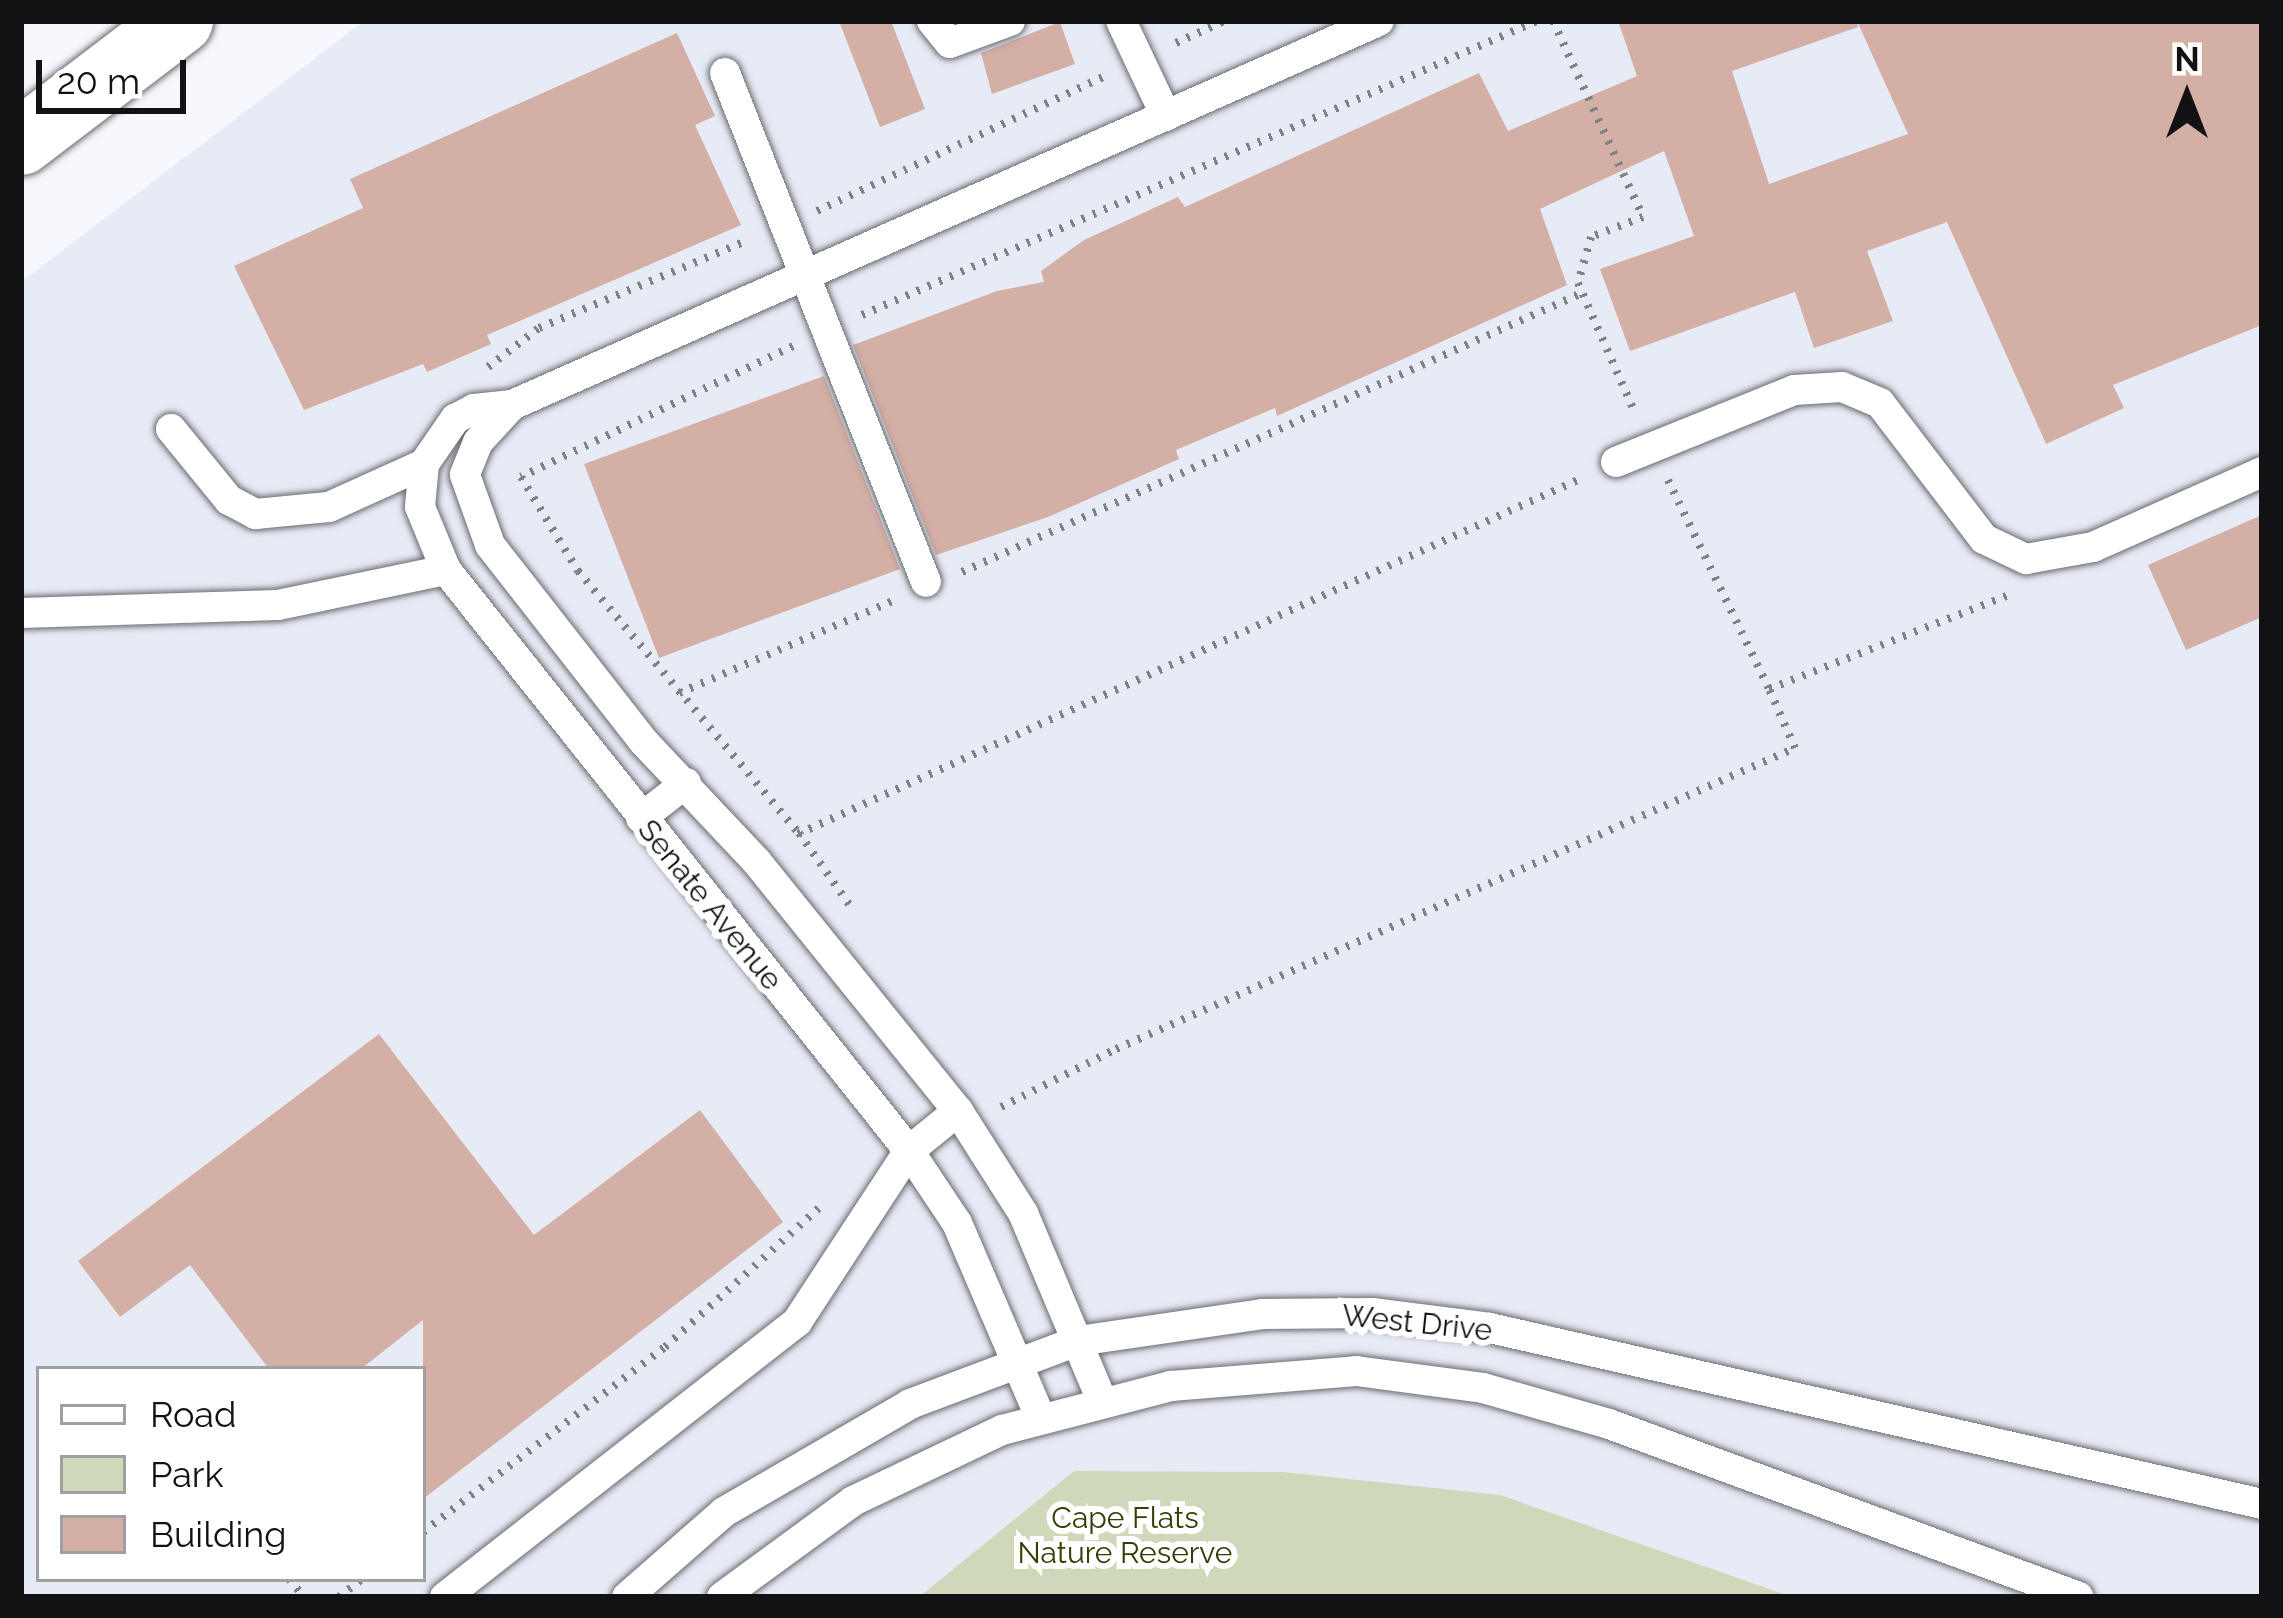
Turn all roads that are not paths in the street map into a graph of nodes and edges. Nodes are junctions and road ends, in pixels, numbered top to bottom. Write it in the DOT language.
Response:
graph roads {
  1 [pos="180,21"];
  2 [pos="932,21"];
  3 [pos="1010,21"];
  4 [pos="1121,21"];
  5 [pos="1379,21"];
  6 [pos="724,73"];
  7 [pos="1166,116"];
  8 [pos="21,142"];
  9 [pos="802,278"];
  10 [pos="512,405"];
  11 [pos="171,429"];
  12 [pos="1616,462"];
  13 [pos="424,464"];
  14 [pos="2262,472"];
  15 [pos="446,570"];
  16 [pos="929,584"];
  17 [pos="21,613"];
  18 [pos="686,783"];
  19 [pos="640,818"];
  20 [pos="970,1102"];
  21 [pos="909,1151"];
  22 [pos="1078,1342"];
  23 [pos="1018,1362"];
  24 [pos="1102,1401"];
  25 [pos="1041,1419"];
  26 [pos="2262,1504"];
  27 [pos="446,1597"];
  28 [pos="627,1597"];
  29 [pos="722,1597"];
  30 [pos="2078,1597"];
  1 -- 8 [label="main road"];
  2 -- 3 [label="lane"];
  4 -- 7 [label="lane"];
  5 -- 7 [label="lane"];
  6 -- 9 [label="lane"];
  7 -- 9 [label="lane"];
  9 -- 10 [label="lane"];
  9 -- 16 [label="lane"];
  10 -- 13 [label="lane"];
  10 -- 18 [label="lane, Senate Avenue"];
  11 -- 13 [label="lane"];
  12 -- 14 [label="lane"];
  13 -- 15 [label="lane, Senate Avenue"];
  15 -- 17 [label="lane"];
  15 -- 19 [label="lane, Senate Avenue"];
  18 -- 19 [label="lane"];
  18 -- 20 [label="lane, Senate Avenue"];
  19 -- 21 [label="lane, Senate Avenue"];
  20 -- 21 [label="lane"];
  20 -- 22 [label="lane, Senate Avenue"];
  21 -- 23 [label="lane, Senate Avenue"];
  21 -- 27 [label="lane"];
  22 -- 23 [label="lane, West Drive"];
  22 -- 24 [label="lane, Senate Avenue"];
  22 -- 26 [label="lane, West Drive"];
  23 -- 25 [label="lane, Senate Avenue"];
  23 -- 28 [label="lane, West Drive"];
  24 -- 25 [label="lane, West Drive"];
  24 -- 30 [label="lane, West Drive"];
  25 -- 29 [label="lane, West Drive"];
}
